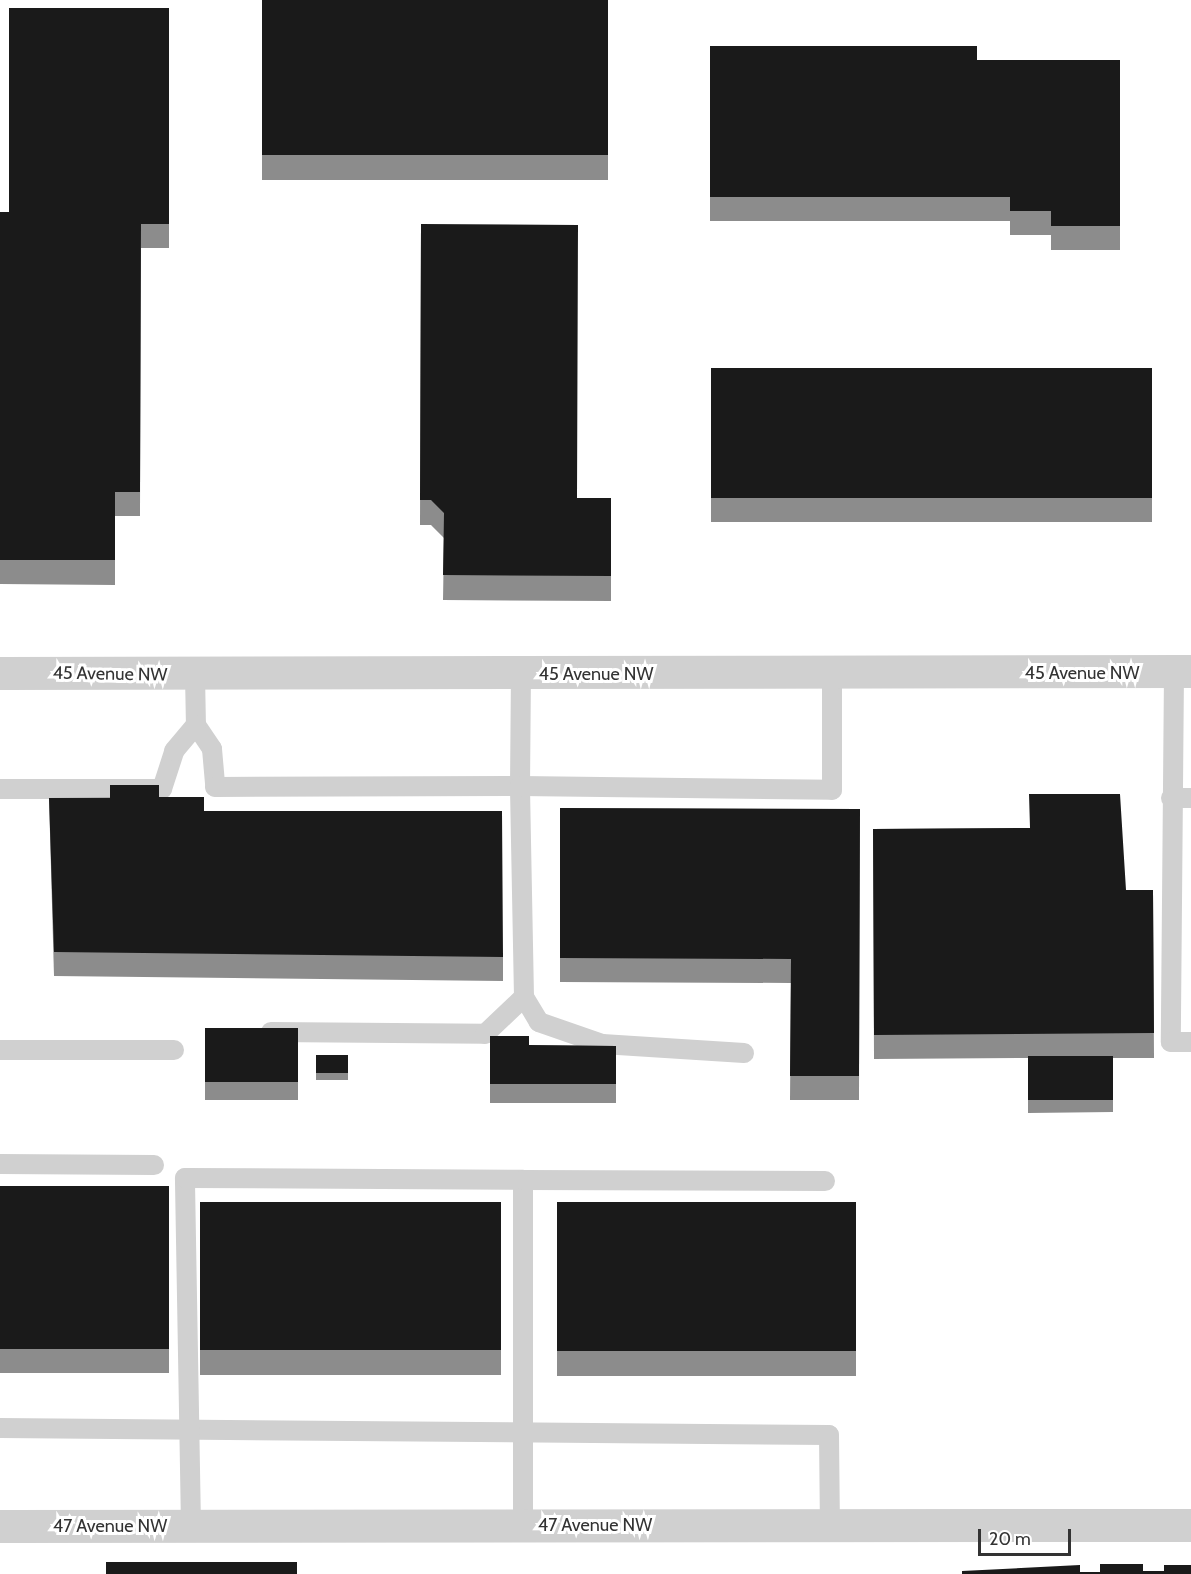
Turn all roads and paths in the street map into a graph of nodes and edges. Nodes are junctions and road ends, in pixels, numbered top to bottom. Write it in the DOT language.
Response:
graph roads {
  1 [pos="1183,671"];
  2 [pos="0,673"];
  3 [pos="521,674"];
  4 [pos="832,674"];
  5 [pos="195,675"];
  6 [pos="196,725"];
  7 [pos="520,786"];
  8 [pos="0,789"];
  9 [pos="1181,798"];
  10 [pos="524,997"];
  11 [pos="250,1032"];
  12 [pos="1191,1042"];
  13 [pos="0,1050"];
  14 [pos="174,1050"];
  15 [pos="744,1053"];
  16 [pos="0,1164"];
  17 [pos="154,1165"];
  18 [pos="523,1180"];
  19 [pos="825,1181"];
  20 [pos="0,1428"];
  21 [pos="186,1429"];
  22 [pos="520,1433"];
  23 [pos="830,1525"];
  24 [pos="1191,1525"];
  25 [pos="0,1526"];
  26 [pos="191,1526"];
  27 [pos="523,1526"];
  1 -- 4 [label="street, 45 Avenue NW"];
  1 -- 9 [label="lane"];
  2 -- 5 [label="street, 45 Avenue NW"];
  3 -- 4 [label="street, 45 Avenue NW"];
  3 -- 5 [label="street, 45 Avenue NW"];
  3 -- 7 [label="lane"];
  4 -- 7 [label="lane"];
  5 -- 6 [label="lane"];
  6 -- 7 [label="lane"];
  6 -- 8 [label="lane"];
  7 -- 10 [label="lane"];
  9 -- 12 [label="lane"];
  10 -- 11 [label="lane"];
  10 -- 15 [label="lane"];
  13 -- 14 [label="lane"];
  16 -- 17 [label="lane"];
  18 -- 19 [label="lane"];
  18 -- 21 [label="lane"];
  18 -- 22 [label="lane"];
  20 -- 21 [label="lane"];
  21 -- 22 [label="lane"];
  21 -- 26 [label="lane"];
  22 -- 23 [label="lane"];
  22 -- 27 [label="lane"];
  23 -- 24 [label="street, 47 Avenue NW"];
  23 -- 27 [label="street, 47 Avenue NW"];
  25 -- 26 [label="street, 47 Avenue NW"];
  26 -- 27 [label="street, 47 Avenue NW"];
}
